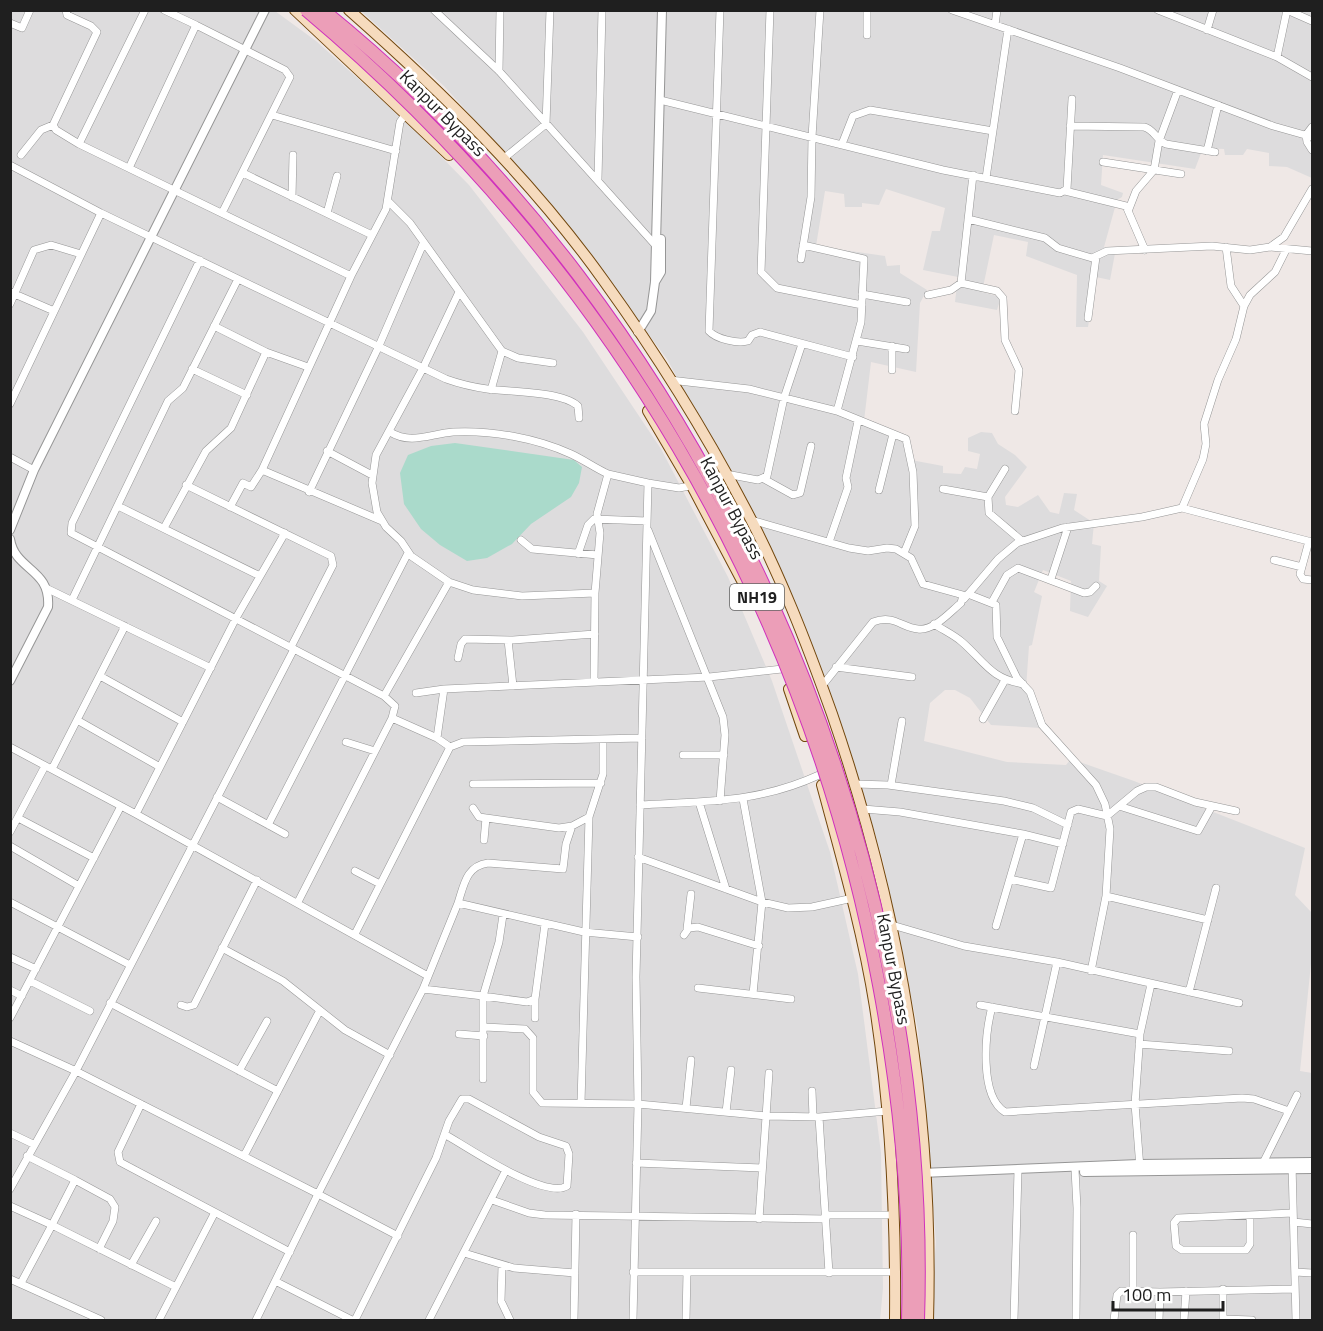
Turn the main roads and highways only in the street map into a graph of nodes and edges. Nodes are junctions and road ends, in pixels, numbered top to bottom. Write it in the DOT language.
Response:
graph roads {
  1 [pos="295,10"];
  2 [pos="306,10"];
  3 [pos="323,10"];
  4 [pos="349,10"];
  5 [pos="895,1320"];
  6 [pos="908,1320"];
  7 [pos="918,1320"];
  8 [pos="928,1320"];
  1 -- 5 [label="main road"];
  2 -- 6 [label="highway, Kanpur Bypass / NH19, bridge"];
  3 -- 7 [label="highway, Kanpur Bypass / NH19, bridge"];
  4 -- 8 [label="main road"];
}
